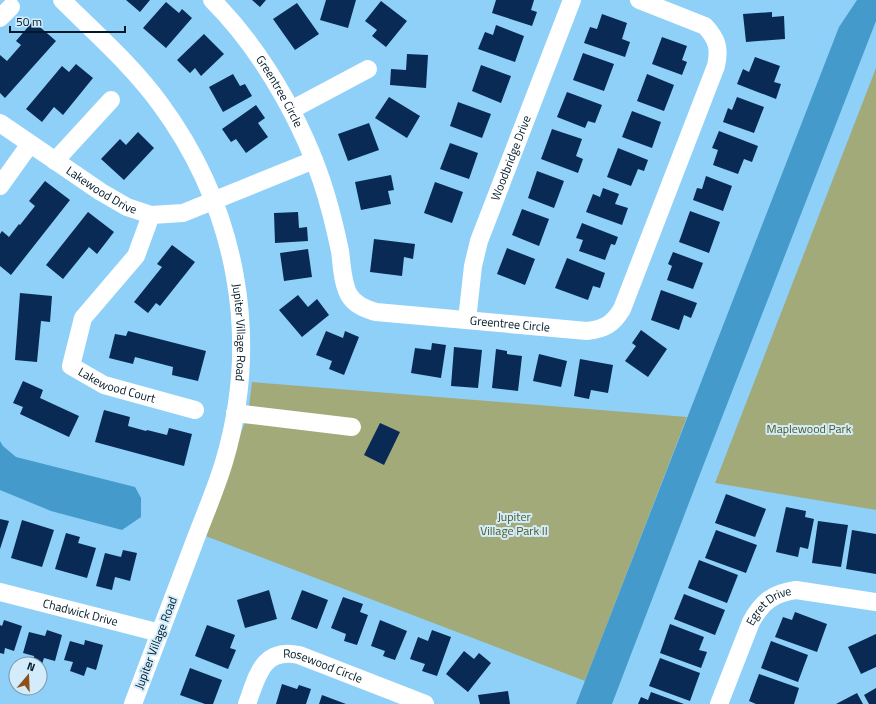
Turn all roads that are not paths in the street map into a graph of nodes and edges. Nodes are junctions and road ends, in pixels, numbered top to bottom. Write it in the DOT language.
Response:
graph roads {
  1 [pos="62,0"];
  2 [pos="212,0"];
  3 [pos="572,0"];
  4 [pos="639,0"];
  5 [pos="368,69"];
  6 [pos="111,100"];
  7 [pos="291,110"];
  8 [pos="0,123"];
  9 [pos="30,144"];
  10 [pos="55,160"];
  11 [pos="314,160"];
  12 [pos="0,186"];
  13 [pos="214,199"];
  14 [pos="151,214"];
  15 [pos="467,320"];
  16 [pos="195,410"];
  17 [pos="235,414"];
  18 [pos="352,427"];
  19 [pos="0,592"];
  20 [pos="876,602"];
  21 [pos="160,633"];
  22 [pos="133,704"];
  23 [pos="247,704"];
  24 [pos="425,704"];
  25 [pos="719,704"];
  1 -- 13 [label="street, Jupiter Village Road"];
  2 -- 7 [label="street, Greentree Circle"];
  3 -- 15 [label="street, Woodbridge Drive"];
  4 -- 15 [label="street, Greentree Circle"];
  5 -- 7 [label="street"];
  6 -- 10 [label="street"];
  7 -- 11 [label="street, Greentree Circle"];
  8 -- 9 [label="street, Lakewood Drive"];
  9 -- 10 [label="street, Lakewood Drive"];
  9 -- 12 [label="street"];
  10 -- 14 [label="street, Lakewood Drive"];
  11 -- 13 [label="street, Lakewood Drive"];
  11 -- 15 [label="street, Greentree Circle"];
  13 -- 14 [label="street, Lakewood Drive"];
  13 -- 17 [label="street, Jupiter Village Road"];
  14 -- 16 [label="street, Lakewood Court"];
  17 -- 18 [label="street"];
  17 -- 21 [label="street, Jupiter Village Road"];
  19 -- 21 [label="street, Chadwick Drive"];
  20 -- 25 [label="street, Egret Drive"];
  21 -- 22 [label="street, Jupiter Village Road"];
  23 -- 24 [label="street, Rosewood Circle"];
}
